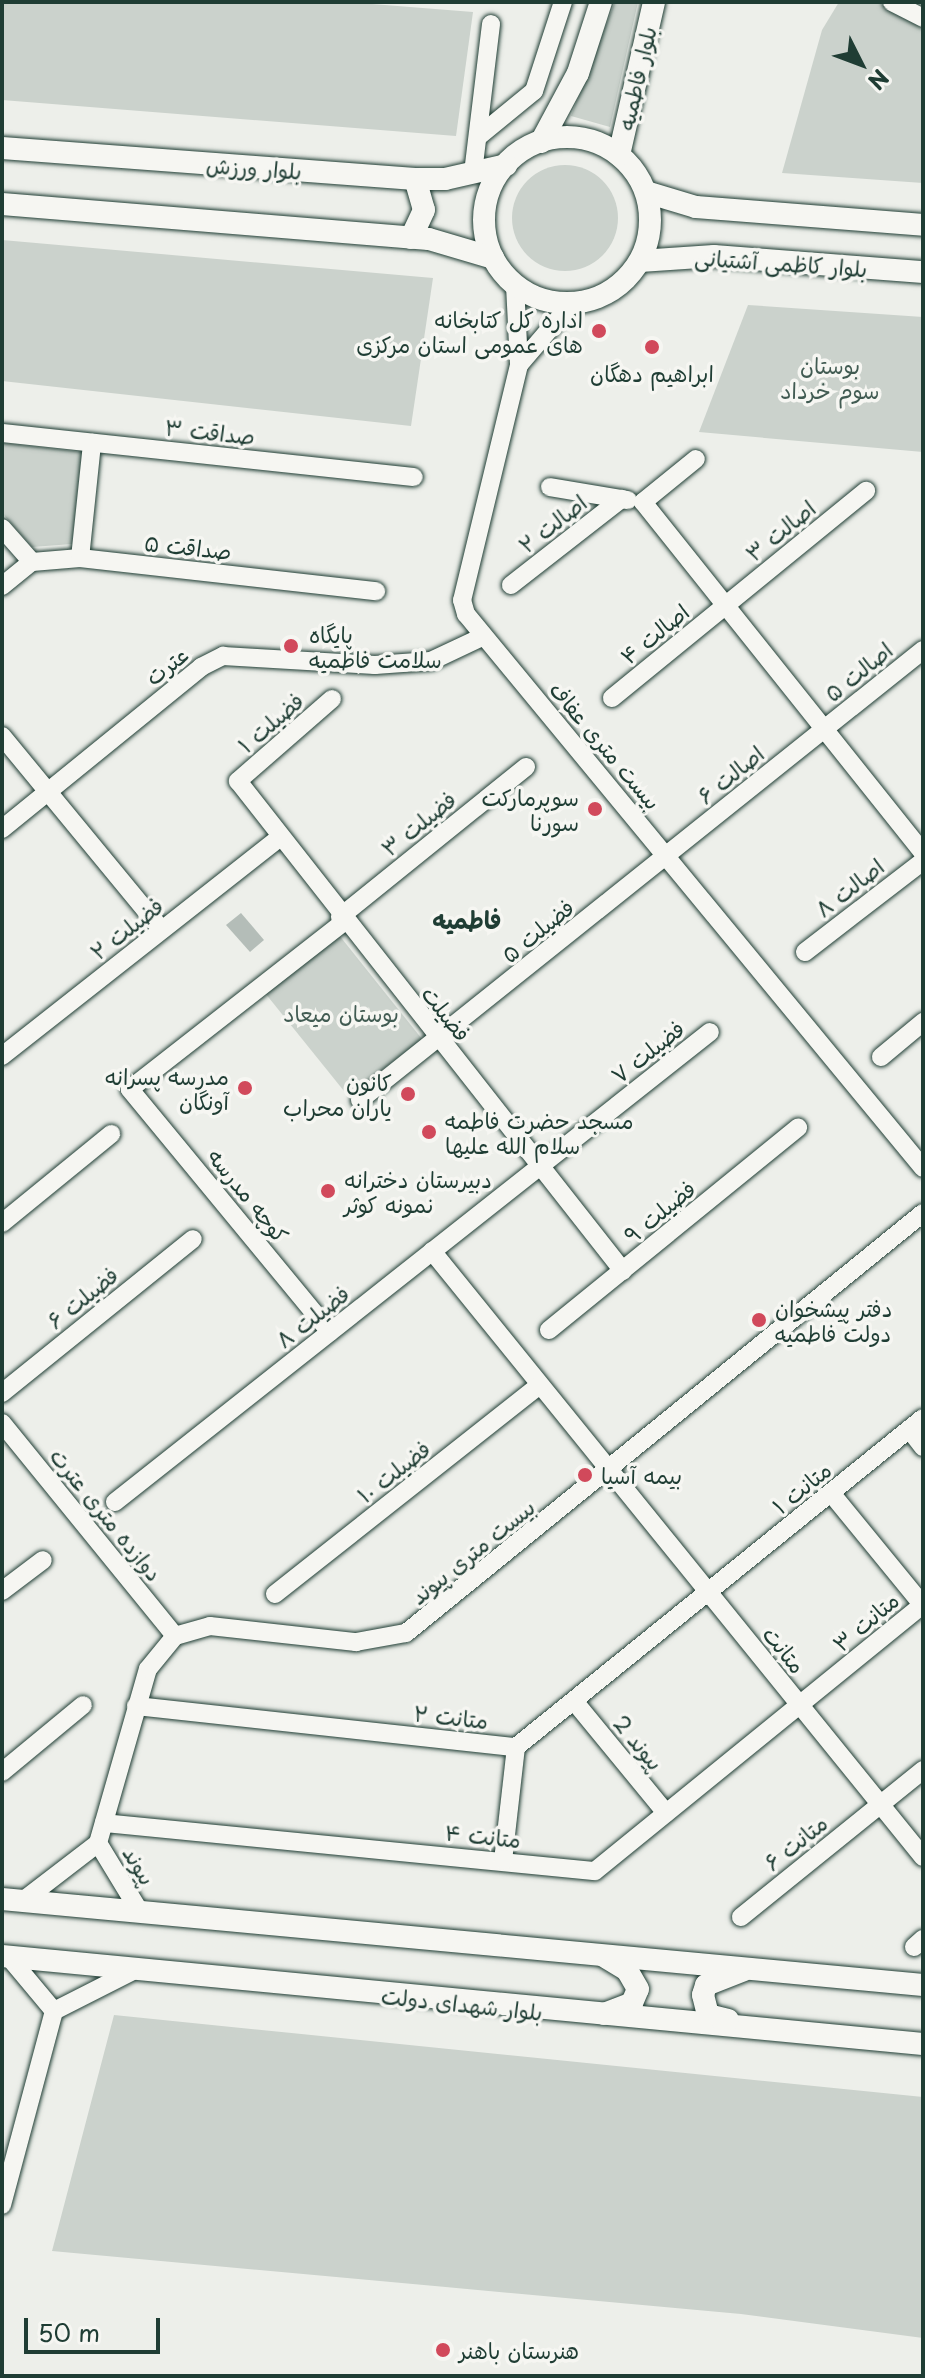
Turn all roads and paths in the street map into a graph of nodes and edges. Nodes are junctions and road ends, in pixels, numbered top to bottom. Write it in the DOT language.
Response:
graph roads {
  1 [pos="601,2"];
  2 [pos="654,2"];
  3 [pos="892,2"];
  4 [pos="558,3"];
  5 [pos="923,18"];
  6 [pos="491,24"];
  7 [pos="479,136"];
  8 [pos="541,142"];
  9 [pos="2,148"];
  10 [pos="619,155"];
  11 [pos="506,165"];
  12 [pos="473,173"];
  13 [pos="415,179"];
  14 [pos="646,192"];
  15 [pos="2,204"];
  16 [pos="923,225"];
  17 [pos="411,238"];
  18 [pos="493,258"];
  19 [pos="640,261"];
  20 [pos="923,272"];
  21 [pos="515,285"];
  22 [pos="572,303"];
  23 [pos="519,365"];
  24 [pos="2,433"];
  25 [pos="92,443"];
  26 [pos="696,459"];
  27 [pos="414,477"];
  28 [pos="550,487"];
  29 [pos="866,491"];
  30 [pos="621,499"];
  31 [pos="643,502"];
  32 [pos="2,528"];
  33 [pos="80,558"];
  34 [pos="32,562"];
  35 [pos="511,585"];
  36 [pos="2,586"];
  37 [pos="376,591"];
  38 [pos="726,606"];
  39 [pos="482,637"];
  40 [pos="923,650"];
  41 [pos="612,698"];
  42 [pos="332,699"];
  43 [pos="823,729"];
  44 [pos="2,736"];
  45 [pos="526,767"];
  46 [pos="238,781"];
  47 [pos="47,792"];
  48 [pos="2,829"];
  49 [pos="279,838"];
  50 [pos="923,853"];
  51 [pos="666,856"];
  52 [pos="923,861"];
  53 [pos="342,919"];
  54 [pos="162,930"];
  55 [pos="805,952"];
  56 [pos="923,1022"];
  57 [pos="710,1032"];
  58 [pos="438,1040"];
  59 [pos="2,1056"];
  60 [pos="881,1057"];
  61 [pos="130,1089"];
  62 [pos="360,1100"];
  63 [pos="798,1128"];
  64 [pos="111,1134"];
  65 [pos="538,1167"];
  66 [pos="923,1168"];
  67 [pos="923,1213"];
  68 [pos="2,1223"];
  69 [pos="193,1239"];
  70 [pos="432,1251"];
  71 [pos="623,1271"];
  72 [pos="549,1330"];
  73 [pos="330,1332"];
  74 [pos="540,1385"];
  75 [pos="2,1393"];
  76 [pos="2,1423"];
  77 [pos="916,1424"];
  78 [pos="923,1447"];
  79 [pos="610,1471"];
  80 [pos="831,1493"];
  81 [pos="115,1502"];
  82 [pos="43,1560"];
  83 [pos="2,1591"];
  84 [pos="709,1593"];
  85 [pos="275,1594"];
  86 [pos="922,1604"];
  87 [pos="175,1636"];
  88 [pos="574,1701"];
  89 [pos="83,1705"];
  90 [pos="136,1706"];
  91 [pos="800,1706"];
  92 [pos="516,1747"];
  93 [pos="923,1770"];
  94 [pos="2,1772"];
  95 [pos="880,1804"];
  96 [pos="666,1813"];
  97 [pos="104,1823"];
  98 [pos="98,1843"];
  99 [pos="923,1857"];
  100 [pos="503,1861"];
  101 [pos="13,1900"];
  102 [pos="140,1912"];
  103 [pos="741,1917"];
  104 [pos="602,1955"];
  105 [pos="5,1956"];
  106 [pos="756,1967"];
  107 [pos="133,1971"];
  108 [pos="923,1985"];
  109 [pos="54,2011"];
  110 [pos="595,2016"];
  111 [pos="747,2026"];
  112 [pos="923,2044"];
  113 [pos="22,2129"];
  114 [pos="2,2142"];
  115 [pos="2,2205"];
  1 -- 8 [label="main road"];
  2 -- 10 [label="main road, بلوار فاطمیه"];
  3 -- 5 [label="street"];
  4 -- 7 [label="street"];
  6 -- 7 [label="street"];
  7 -- 12 [label="street"];
  8 -- 10 [label="main road"];
  8 -- 11 [label="main road"];
  9 -- 13 [label="main road, بلوار ورزش"];
  10 -- 14 [label="main road"];
  11 -- 12 [label="main road, بلوار ورزش"];
  11 -- 18 [label="main road"];
  12 -- 13 [label="main road, بلوار ورزش"];
  13 -- 17 [label="main road"];
  14 -- 16 [label="main road"];
  14 -- 19 [label="main road"];
  15 -- 17 [label="main road"];
  17 -- 18 [label="main road"];
  18 -- 21 [label="main road"];
  19 -- 20 [label="main road, بلوار کاظمی آشتیانی"];
  19 -- 22 [label="main road"];
  21 -- 22 [label="main road"];
  21 -- 23 [label="street, بیست متری عفاف"];
  22 -- 23 [label="street"];
  23 -- 39 [label="street, بیست متری عفاف"];
  24 -- 25 [label="street, صداقت ۳"];
  25 -- 27 [label="street, صداقت ۳"];
  25 -- 33 [label="street"];
  26 -- 31 [label="street"];
  28 -- 30 [label="street"];
  29 -- 38 [label="street, اصالت ۳"];
  30 -- 31 [label="street"];
  30 -- 35 [label="street, اصالت ۲"];
  31 -- 38 [label="street"];
  32 -- 34 [label="street"];
  33 -- 34 [label="street, صداقت ۵"];
  33 -- 37 [label="street, صداقت ۵"];
  34 -- 36 [label="street"];
  38 -- 41 [label="street, اصالت ۴"];
  38 -- 43 [label="street"];
  39 -- 47 [label="street, عترت"];
  39 -- 51 [label="street, بیست متری عفاف"];
  40 -- 43 [label="street, اصالت ۵"];
  42 -- 46 [label="street, فضیلت ۱"];
  43 -- 50 [label="street"];
  43 -- 51 [label="street, اصالت ۶"];
  44 -- 47 [label="street"];
  45 -- 53 [label="street, فضیلت ۳"];
  46 -- 49 [label="street, فضیلت"];
  47 -- 48 [label="street"];
  47 -- 54 [label="street"];
  49 -- 53 [label="street, فضیلت"];
  49 -- 54 [label="street, فضیلت ۲"];
  51 -- 58 [label="street, فضیلت ۵"];
  51 -- 66 [label="street, بیست متری عفاف"];
  52 -- 55 [label="street, اصالت ۸"];
  53 -- 58 [label="street, فضیلت"];
  53 -- 61 [label="street, فضیلت ۳"];
  54 -- 59 [label="street, فضیلت ۲"];
  56 -- 60 [label="street"];
  57 -- 65 [label="street, فضیلت ۷"];
  58 -- 62 [label="street, فضیلت ۵"];
  58 -- 65 [label="street, فضیلت"];
  61 -- 73 [label="street, کوچه مدرسه"];
  63 -- 71 [label="street, فضیلت ۹"];
  64 -- 68 [label="street"];
  65 -- 70 [label="street, فضیلت ۸"];
  65 -- 71 [label="street, فضیلت"];
  67 -- 79 [label="street, بیست متری پیوند"];
  69 -- 75 [label="street, فضیلت ۶"];
  70 -- 73 [label="street, فضیلت ۸"];
  70 -- 74 [label="street"];
  71 -- 72 [label="street, فضیلت ۹"];
  73 -- 81 [label="street, فضیلت ۸"];
  74 -- 79 [label="street"];
  74 -- 85 [label="street, فضیلت ۱۰"];
  76 -- 87 [label="street, دوازده متری عترت"];
  77 -- 78 [label="street"];
  77 -- 80 [label="street, متانت ۱"];
  79 -- 84 [label="street, متانت"];
  79 -- 87 [label="street, بیست متری پیوند"];
  80 -- 84 [label="street, متانت ۱"];
  80 -- 86 [label="street"];
  82 -- 83 [label="street"];
  84 -- 88 [label="street, متانت ۲"];
  84 -- 91 [label="street, متانت"];
  86 -- 91 [label="street, متانت ۳"];
  87 -- 90 [label="street"];
  88 -- 92 [label="street, متانت ۲"];
  88 -- 96 [label="street, پیوند 2"];
  89 -- 94 [label="street"];
  90 -- 92 [label="street, متانت ۲"];
  90 -- 97 [label="street"];
  91 -- 95 [label="street, متانت"];
  91 -- 96 [label="street, متانت ۴"];
  92 -- 100 [label="street"];
  93 -- 95 [label="street, متانت ۶"];
  95 -- 99 [label="street, متانت"];
  95 -- 103 [label="street, متانت ۶"];
  96 -- 100 [label="street, متانت ۴"];
  97 -- 98 [label="street"];
  97 -- 100 [label="street, متانت ۴"];
  98 -- 101 [label="street"];
  98 -- 102 [label="street, پیوند"];
  101 -- 102 [label="main road"];
  102 -- 104 [label="main road"];
  104 -- 106 [label="main road"];
  104 -- 110 [label="main road"];
  105 -- 107 [label="main road, بلوار شهدای دولت"];
  105 -- 109 [label="street"];
  106 -- 108 [label="main road"];
  106 -- 111 [label="main road"];
  107 -- 109 [label="street"];
  107 -- 110 [label="main road, بلوار شهدای دولت"];
  109 -- 113 [label="street"];
  110 -- 111 [label="main road, بلوار شهدای دولت"];
  111 -- 112 [label="main road, بلوار شهدای دولت"];
  113 -- 114 [label="street"];
  113 -- 115 [label="street"];
}
